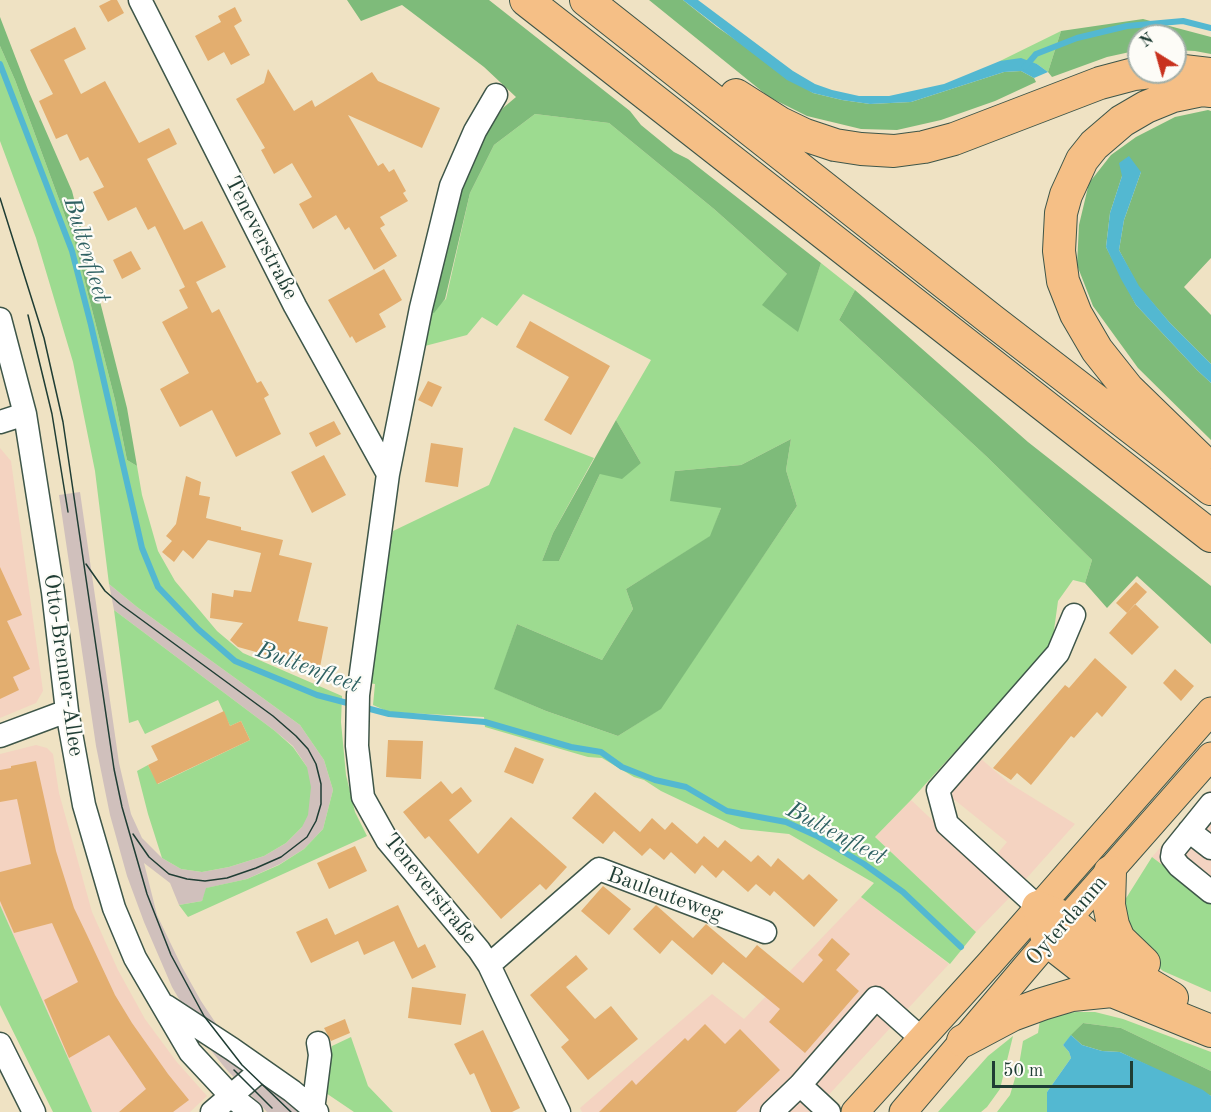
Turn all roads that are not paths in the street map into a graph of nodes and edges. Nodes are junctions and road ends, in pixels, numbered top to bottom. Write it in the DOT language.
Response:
graph roads {
  1 [pos="140,0"];
  2 [pos="526,0"];
  3 [pos="586,0"];
  4 [pos="633,37"];
  5 [pos="1187,71"];
  6 [pos="1211,74"];
  7 [pos="1127,76"];
  8 [pos="1211,91"];
  9 [pos="496,95"];
  10 [pos="0,319"];
  11 [pos="25,414"];
  12 [pos="0,422"];
  13 [pos="1211,468"];
  14 [pos="388,474"];
  15 [pos="1211,489"];
  16 [pos="1211,536"];
  17 [pos="1074,615"];
  18 [pos="67,711"];
  19 [pos="1211,711"];
  20 [pos="0,735"];
  21 [pos="1211,756"];
  22 [pos="1211,804"];
  23 [pos="1189,831"];
  24 [pos="1211,848"];
  25 [pos="1110,872"];
  26 [pos="1211,892"];
  27 [pos="1038,907"];
  28 [pos="1058,930"];
  29 [pos="765,932"];
  30 [pos="489,965"];
  31 [pos="1112,991"];
  32 [pos="160,1001"];
  33 [pos="1211,1014"];
  34 [pos="1211,1031"];
  35 [pos="922,1040"];
  36 [pos="963,1041"];
  37 [pos="318,1043"];
  38 [pos="0,1044"];
  39 [pos="261,1070"];
  40 [pos="800,1085"];
  41 [pos="232,1096"];
  42 [pos="315,1111"];
  43 [pos="34,1112"];
  44 [pos="212,1112"];
  45 [pos="251,1112"];
  46 [pos="560,1112"];
  47 [pos="772,1112"];
  48 [pos="830,1112"];
  49 [pos="855,1112"];
  50 [pos="903,1112"];
  1 -- 14 [label="street, Teneverstraße"];
  2 -- 16 [label="highway"];
  3 -- 4 [label="highway"];
  4 -- 7 [label="highway"];
  4 -- 15 [label="highway"];
  5 -- 6 [label="highway"];
  8 -- 13 [label="highway"];
  9 -- 14 [label="street, Teneverstraße"];
  10 -- 11 [label="street, Otto-Brenner-Allee"];
  11 -- 12 [label="street"];
  11 -- 18 [label="street, Otto-Brenner-Allee"];
  14 -- 30 [label="street, Teneverstraße"];
  17 -- 27 [label="street, Oyterdamm"];
  18 -- 20 [label="street"];
  18 -- 32 [label="street, Otto-Brenner-Allee"];
  19 -- 27 [label="main road, Oyterdamm"];
  21 -- 25 [label="main road, Oyterdamm"];
  22 -- 23 [label="street"];
  23 -- 24 [label="street"];
  23 -- 26 [label="street"];
  25 -- 28 [label="main road, Oyterdamm"];
  25 -- 33 [label="highway"];
  27 -- 28 [label="highway"];
  27 -- 35 [label="main road, Oyterdamm"];
  28 -- 31 [label="highway"];
  28 -- 33 [label="highway"];
  28 -- 36 [label="main road, Oyterdamm"];
  29 -- 30 [label="street, Bauleuteweg"];
  30 -- 46 [label="street, Teneverstraße"];
  31 -- 34 [label="highway"];
  31 -- 36 [label="highway"];
  32 -- 39 [label="street, Otto-Brenner-Allee"];
  32 -- 41 [label="street, Otto-Brenner-Allee"];
  35 -- 40 [label="street"];
  35 -- 49 [label="main road, Oyterdamm"];
  36 -- 50 [label="main road, Oyterdamm"];
  37 -- 42 [label="street"];
  38 -- 43 [label="street"];
  39 -- 41 [label="street"];
  39 -- 42 [label="street, Otto-Brenner-Allee"];
  40 -- 47 [label="street"];
  40 -- 48 [label="street"];
  41 -- 44 [label="street"];
  41 -- 45 [label="street, Otto-Brenner-Allee"];
}
